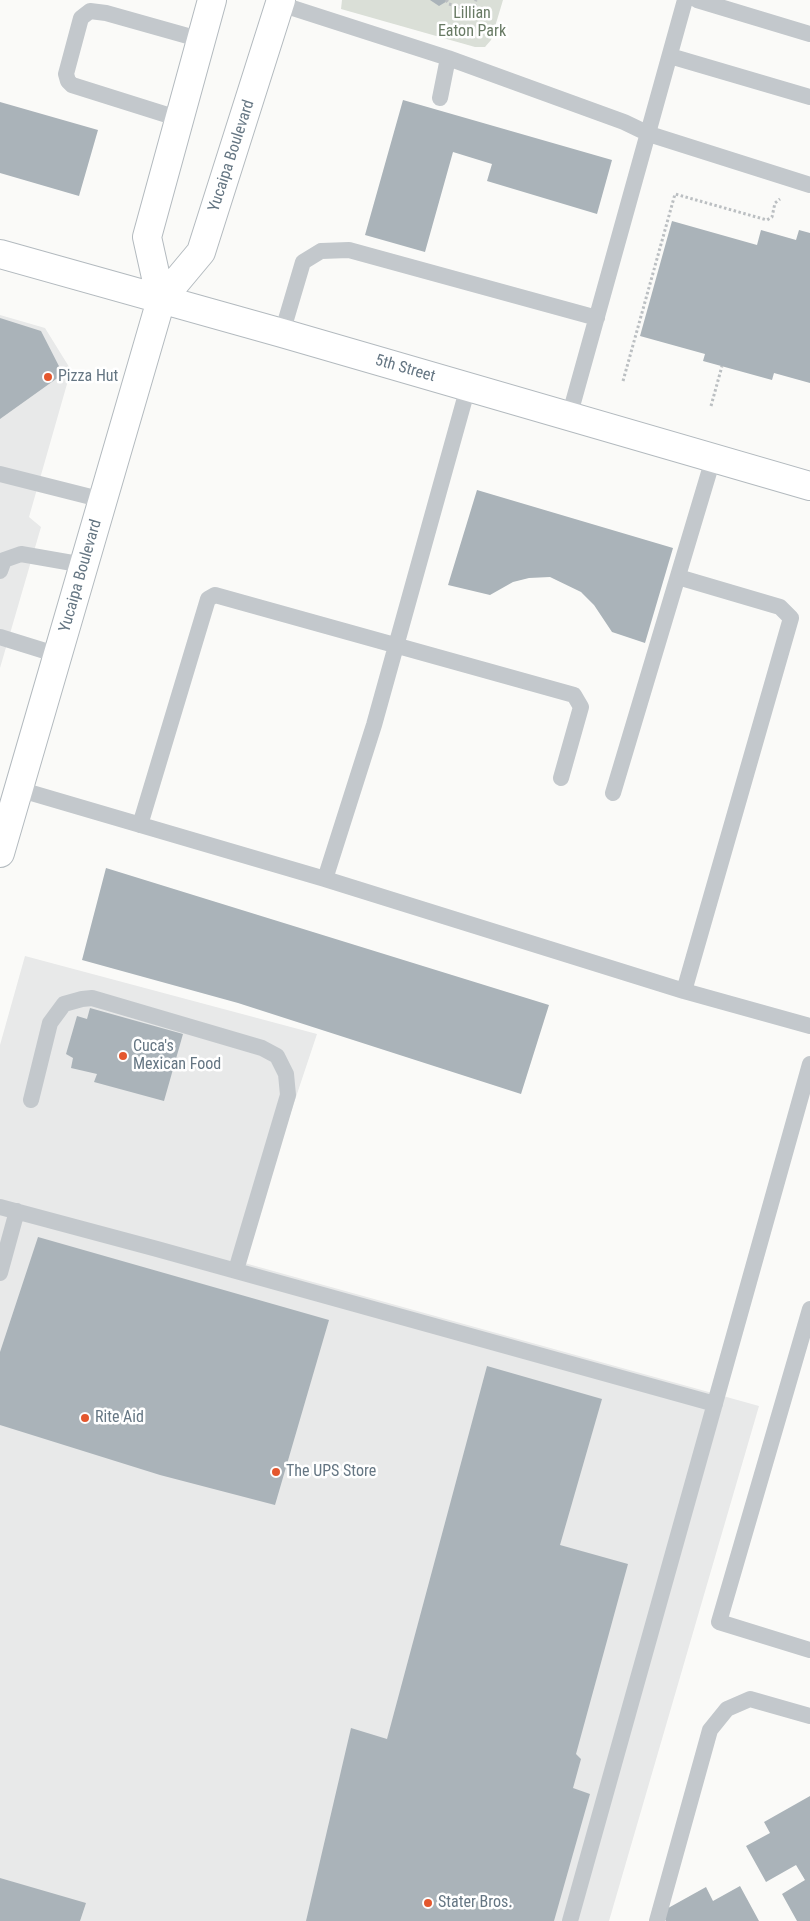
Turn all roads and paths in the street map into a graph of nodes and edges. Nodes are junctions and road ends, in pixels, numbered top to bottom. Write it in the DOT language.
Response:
graph roads {
  1 [pos="212,0"];
  2 [pos="446,0"];
  3 [pos="476,0"];
  4 [pos="685,0"];
  5 [pos="696,0"];
  6 [pos="281,2"];
  7 [pos="810,34"];
  8 [pos="202,40"];
  9 [pos="670,56"];
  10 [pos="448,58"];
  11 [pos="810,97"];
  12 [pos="440,98"];
  13 [pos="180,119"];
  14 [pos="649,134"];
  15 [pos="810,185"];
  16 [pos="788,201"];
  17 [pos="0,254"];
  18 [pos="161,300"];
  19 [pos="597,318"];
  20 [pos="282,333"];
  21 [pos="722,366"];
  22 [pos="622,381"];
  23 [pos="468,387"];
  24 [pos="710,406"];
  25 [pos="570,417"];
  26 [pos="713,459"];
  27 [pos="0,474"];
  28 [pos="810,486"];
  29 [pos="103,500"];
  30 [pos="1,563"];
  31 [pos="84,564"];
  32 [pos="678,577"];
  33 [pos="0,637"];
  34 [pos="396,646"];
  35 [pos="58,655"];
  36 [pos="561,778"];
  37 [pos="18,789"];
  38 [pos="613,793"];
  39 [pos="140,825"];
  40 [pos="1,844"];
  41 [pos="325,879"];
  42 [pos="684,991"];
  43 [pos="810,1026"];
  44 [pos="810,1064"];
  45 [pos="31,1100"];
  46 [pos="0,1207"];
  47 [pos="17,1211"];
  48 [pos="236,1270"];
  49 [pos="0,1273"];
  50 [pos="810,1309"];
  51 [pos="715,1404"];
  52 [pos="810,1650"];
  53 [pos="810,1716"];
  54 [pos="570,1921"];
  55 [pos="656,1921"];
  1 -- 8 [label="main road, Yucaipa Boulevard"];
  2 -- 3 [label="path"];
  4 -- 9 [label="lane"];
  5 -- 7 [label="lane"];
  6 -- 10 [label="lane"];
  6 -- 18 [label="main road, Yucaipa Boulevard"];
  8 -- 13 [label="main road, Yucaipa Boulevard"];
  8 -- 13 [label="lane"];
  9 -- 11 [label="lane"];
  9 -- 14 [label="lane"];
  10 -- 12 [label="lane"];
  10 -- 14 [label="lane"];
  13 -- 18 [label="main road, Yucaipa Boulevard"];
  14 -- 15 [label="lane"];
  14 -- 19 [label="lane"];
  16 -- 22 [label="path"];
  17 -- 18 [label="main road, 5th Street"];
  18 -- 20 [label="main road, 5th Street"];
  18 -- 29 [label="main road, Yucaipa Boulevard"];
  19 -- 20 [label="lane"];
  19 -- 25 [label="lane"];
  20 -- 23 [label="main road, 5th Street"];
  21 -- 24 [label="path"];
  23 -- 25 [label="main road, 5th Street"];
  23 -- 34 [label="lane"];
  25 -- 26 [label="main road, 5th Street"];
  26 -- 28 [label="main road, 5th Street"];
  26 -- 32 [label="lane"];
  27 -- 29 [label="lane"];
  29 -- 31 [label="main road, Yucaipa Boulevard"];
  30 -- 31 [label="lane"];
  31 -- 35 [label="main road, Yucaipa Boulevard"];
  32 -- 38 [label="lane"];
  32 -- 42 [label="lane"];
  33 -- 35 [label="lane"];
  34 -- 36 [label="lane"];
  34 -- 39 [label="lane"];
  34 -- 41 [label="lane"];
  35 -- 37 [label="main road, Yucaipa Boulevard"];
  37 -- 39 [label="lane"];
  37 -- 40 [label="main road, Yucaipa Boulevard"];
  39 -- 41 [label="lane"];
  41 -- 42 [label="lane"];
  42 -- 43 [label="lane"];
  44 -- 51 [label="lane"];
  45 -- 48 [label="lane"];
  46 -- 47 [label="lane"];
  47 -- 48 [label="lane"];
  47 -- 49 [label="lane"];
  48 -- 51 [label="lane"];
  50 -- 52 [label="lane"];
  51 -- 54 [label="lane"];
  53 -- 55 [label="lane"];
}
